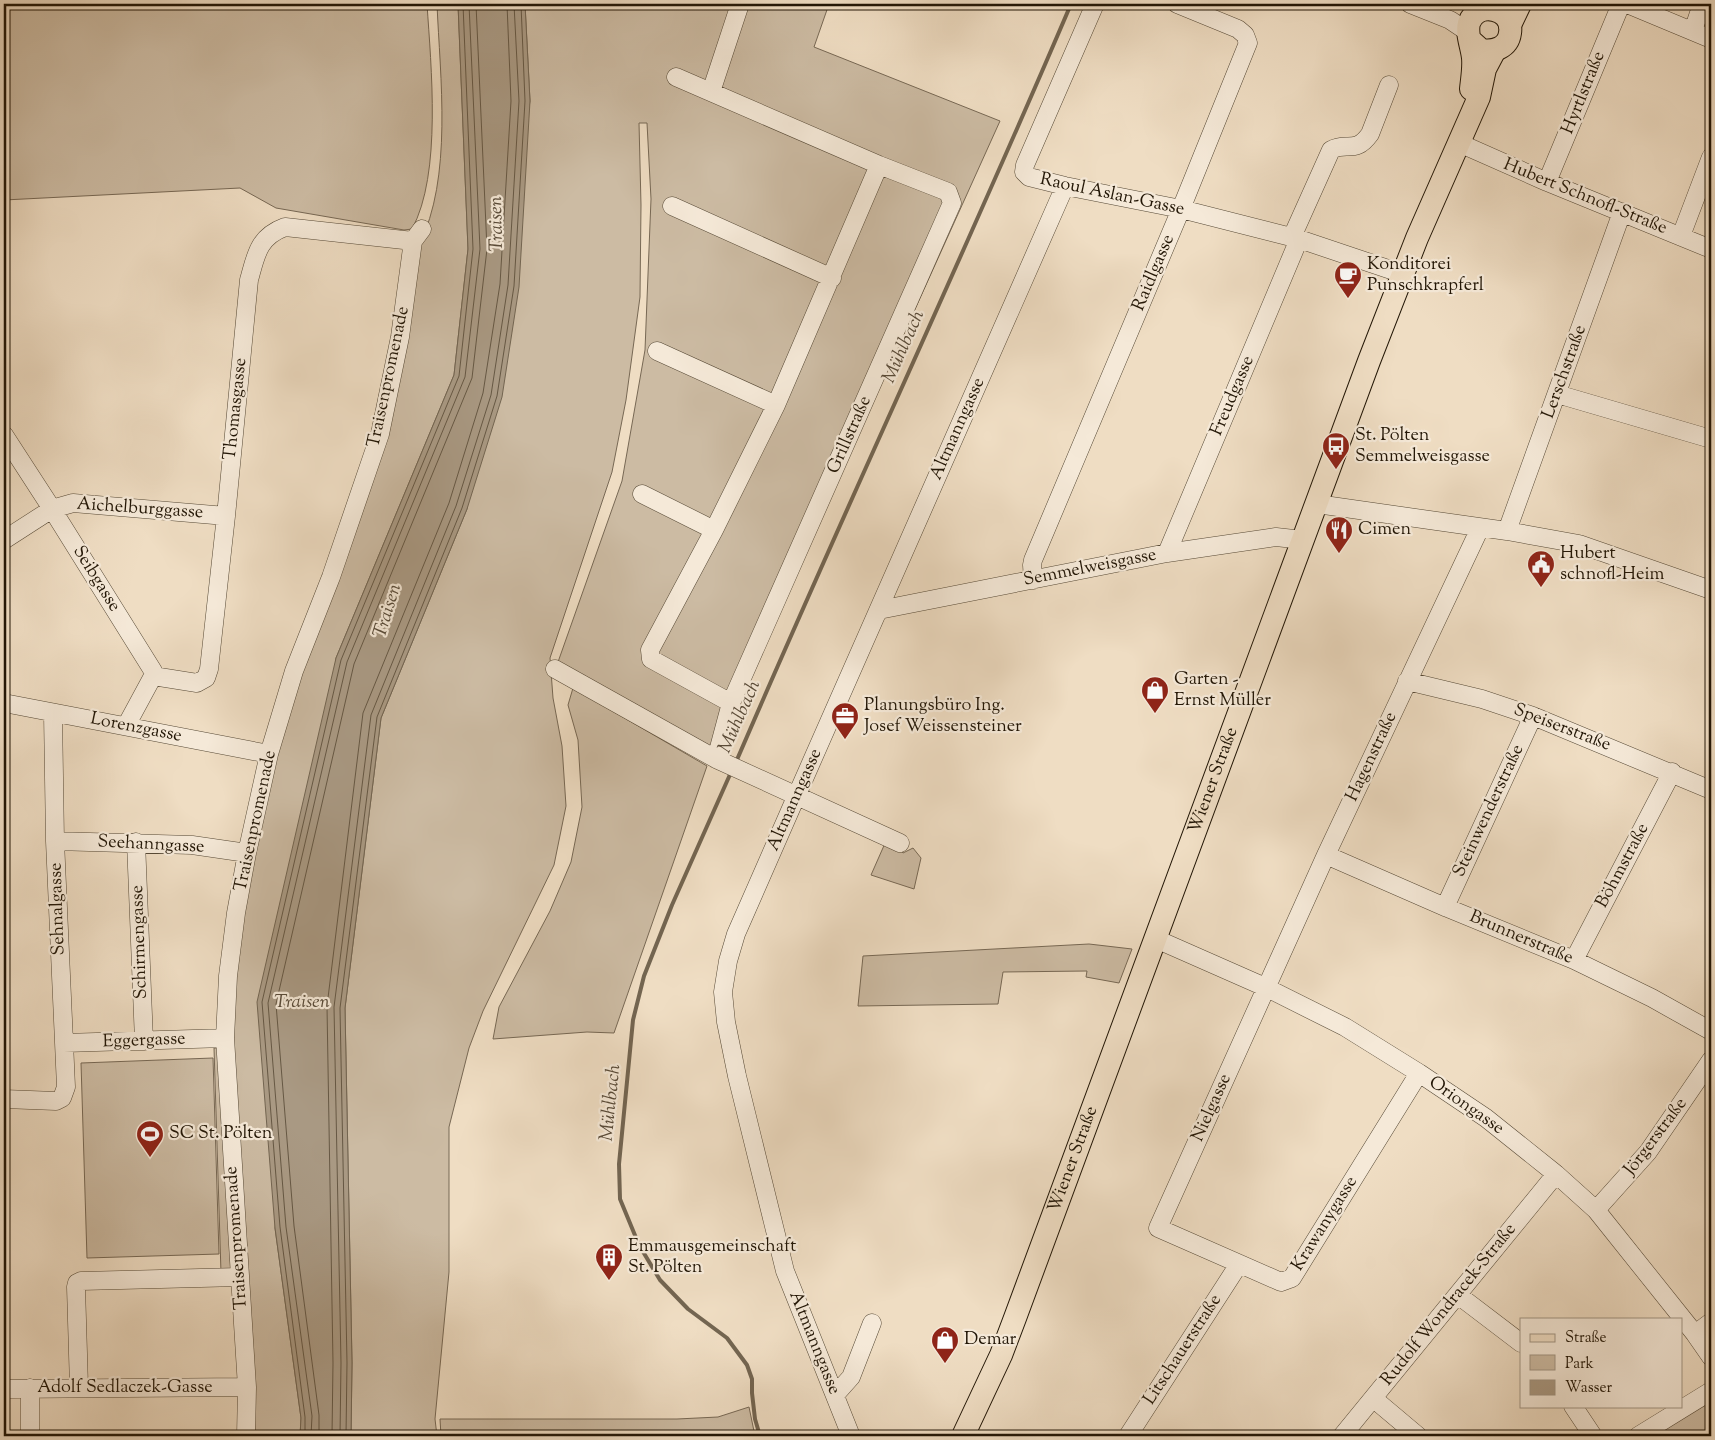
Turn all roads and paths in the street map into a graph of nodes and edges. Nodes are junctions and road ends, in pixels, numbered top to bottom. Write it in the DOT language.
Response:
graph roads {
  1 [pos="740,4"];
  2 [pos="1095,4"];
  3 [pos="1178,4"];
  4 [pos="1410,4"];
  5 [pos="1435,4"];
  6 [pos="1520,4"];
  7 [pos="1621,4"];
  8 [pos="1626,4"];
  9 [pos="1702,4"];
  10 [pos="1482,20"];
  11 [pos="1510,25"];
  12 [pos="1693,31"];
  13 [pos="1711,39"];
  14 [pos="1495,50"];
  15 [pos="676,78"];
  16 [pos="1389,85"];
  17 [pos="711,92"];
  18 [pos="1462,134"];
  19 [pos="1711,157"];
  20 [pos="880,165"];
  21 [pos="1547,182"];
  22 [pos="1065,186"];
  23 [pos="672,206"];
  24 [pos="1181,209"];
  25 [pos="1622,212"];
  26 [pos="418,235"];
  27 [pos="1681,236"];
  28 [pos="1296,238"];
  29 [pos="1711,249"];
  30 [pos="1403,274"];
  31 [pos="832,278"];
  32 [pos="657,352"];
  33 [pos="1557,394"];
  34 [pos="776,404"];
  35 [pos="1711,439"];
  36 [pos="7,441"];
  37 [pos="642,494"];
  38 [pos="1317,504"];
  39 [pos="52,509"];
  40 [pos="226,516"];
  41 [pos="1480,528"];
  42 [pos="714,530"];
  43 [pos="1507,531"];
  44 [pos="4,540"];
  45 [pos="1303,540"];
  46 [pos="1167,553"];
  47 [pos="1033,580"];
  48 [pos="1711,590"];
  49 [pos="879,610"];
  50 [pos="555,669"];
  51 [pos="153,676"];
  52 [pos="1407,681"];
  53 [pos="4,703"];
  54 [pos="731,703"];
  55 [pos="53,713"];
  56 [pos="1533,716"];
  57 [pos="126,726"];
  58 [pos="269,754"];
  59 [pos="716,759"];
  60 [pos="1672,772"];
  61 [pos="1709,784"];
  62 [pos="796,797"];
  63 [pos="55,841"];
  64 [pos="136,842"];
  65 [pos="900,843"];
  66 [pos="247,853"];
  67 [pos="1326,855"];
  68 [pos="1445,907"];
  69 [pos="1156,939"];
  70 [pos="1574,960"];
  71 [pos="1265,988"];
  72 [pos="1711,1031"];
  73 [pos="225,1038"];
  74 [pos="144,1041"];
  75 [pos="64,1043"];
  76 [pos="1711,1060"];
  77 [pos="1419,1073"];
  78 [pos="4,1099"];
  79 [pos="1556,1174"];
  80 [pos="1596,1210"];
  81 [pos="1158,1228"];
  82 [pos="1239,1264"];
  83 [pos="240,1277"];
  84 [pos="1458,1294"];
  85 [pos="1711,1322"];
  86 [pos="872,1323"];
  87 [pos="1696,1334"];
  88 [pos="1520,1342"];
  89 [pos="1711,1357"];
  90 [pos="79,1387"];
  91 [pos="247,1387"];
  92 [pos="30,1388"];
  93 [pos="4,1389"];
  94 [pos="1711,1392"];
  95 [pos="835,1394"];
  96 [pos="1374,1399"];
  97 [pos="1574,1408"];
  98 [pos="30,1436"];
  99 [pos="246,1436"];
  100 [pos="851,1436"];
  101 [pos="963,1436"];
  102 [pos="1128,1436"];
  103 [pos="1342,1436"];
  104 [pos="1418,1436"];
  105 [pos="1593,1436"];
  106 [pos="1638,1436"];
  1 -- 17 [label="street"];
  2 -- 22 [label="street, Raoul Aslan-Gasse"];
  3 -- 24 [label="street, Raidlgasse"];
  4 -- 10 [label="street"];
  5 -- 10 [label="street"];
  6 -- 11 [label="main road"];
  7 -- 21 [label="street, Hyrtlstraße"];
  8 -- 12 [label="street"];
  9 -- 12 [label="street"];
  10 -- 11 [label="main road"];
  10 -- 14 [label="main road"];
  10 -- 18 [label="main road"];
  11 -- 14 [label="main road"];
  12 -- 13 [label="street"];
  14 -- 18 [label="main road"];
  15 -- 17 [label="street, Grillstraße"];
  16 -- 28 [label="street"];
  17 -- 20 [label="street, Grillstraße"];
  18 -- 21 [label="street, Hubert Schnofl-Straße"];
  18 -- 30 [label="main road, Wiener Straße"];
  19 -- 27 [label="street"];
  20 -- 31 [label="street"];
  20 -- 54 [label="street, Grillstraße"];
  21 -- 25 [label="street, Hubert Schnofl-Straße"];
  22 -- 24 [label="street, Raoul Aslan-Gasse"];
  22 -- 49 [label="street, Altmanngasse"];
  23 -- 31 [label="street"];
  24 -- 28 [label="street, Raoul Aslan-Gasse"];
  24 -- 47 [label="street, Raidlgasse"];
  25 -- 27 [label="street, Hubert Schnofl-Straße"];
  25 -- 33 [label="street, Lerschstraße"];
  26 -- 40 [label="street, Thomasgasse"];
  26 -- 58 [label="street, Traisenpromenade"];
  27 -- 29 [label="street, Hubert Schnofl-Straße"];
  28 -- 30 [label="street, Raoul Aslan-Gasse"];
  28 -- 46 [label="street, Freudgasse"];
  30 -- 38 [label="main road, Wiener Straße"];
  31 -- 34 [label="street"];
  32 -- 34 [label="street"];
  33 -- 35 [label="street"];
  33 -- 43 [label="street, Lerschstraße"];
  34 -- 42 [label="street"];
  36 -- 39 [label="street, Seibgasse"];
  37 -- 42 [label="street"];
  38 -- 41 [label="street"];
  38 -- 45 [label="main road, Wiener Straße"];
  39 -- 40 [label="street, Aichelburggasse"];
  39 -- 44 [label="street, Aichelburggasse"];
  39 -- 51 [label="street, Seibgasse"];
  40 -- 51 [label="street, Thomasgasse"];
  41 -- 43 [label="street"];
  41 -- 52 [label="street, Hagenstraße"];
  42 -- 54 [label="street"];
  43 -- 48 [label="street"];
  45 -- 46 [label="street, Semmelweisgasse"];
  45 -- 69 [label="main road, Wiener Straße"];
  46 -- 47 [label="street, Semmelweisgasse"];
  47 -- 49 [label="street, Semmelweisgasse"];
  49 -- 62 [label="street, Altmanngasse"];
  50 -- 59 [label="street"];
  51 -- 57 [label="street"];
  52 -- 56 [label="street, Speiserstraße"];
  52 -- 67 [label="street, Hagenstraße"];
  53 -- 55 [label="street, Lorenzgasse"];
  54 -- 59 [label="street, Grillstraße"];
  55 -- 57 [label="street, Lorenzgasse"];
  55 -- 63 [label="street, Sehnalgasse"];
  56 -- 60 [label="street, Speiserstraße"];
  56 -- 68 [label="street, Steinwenderstraße"];
  57 -- 58 [label="street, Lorenzgasse"];
  58 -- 66 [label="street, Traisenpromenade"];
  59 -- 62 [label="street"];
  60 -- 61 [label="street, Speiserstraße"];
  60 -- 70 [label="street, Böhmstraße"];
  62 -- 65 [label="street"];
  62 -- 95 [label="street, Altmanngasse"];
  63 -- 64 [label="street, Seehanngasse"];
  63 -- 75 [label="street, Sehnalgasse"];
  64 -- 66 [label="street, Seehanngasse"];
  64 -- 74 [label="street, Schirmengasse"];
  66 -- 73 [label="street, Traisenpromenade"];
  67 -- 68 [label="street, Brunnerstraße"];
  67 -- 71 [label="street, Hagenstraße"];
  68 -- 70 [label="street, Brunnerstraße"];
  69 -- 71 [label="street, Oriongasse"];
  69 -- 101 [label="main road, Wiener Straße"];
  70 -- 72 [label="street, Brunnerstraße"];
  71 -- 77 [label="street, Oriongasse"];
  71 -- 81 [label="street, Nielgasse"];
  73 -- 74 [label="street, Eggergasse"];
  73 -- 83 [label="street, Traisenpromenade"];
  74 -- 75 [label="street, Eggergasse"];
  75 -- 78 [label="street, Sehnalgasse"];
  76 -- 80 [label="street, Jörgerstraße"];
  77 -- 79 [label="street, Oriongasse"];
  77 -- 82 [label="street, Krawanygasse"];
  79 -- 80 [label="street, Oriongasse"];
  79 -- 84 [label="street, Rudolf Wondracek-Straße"];
  80 -- 87 [label="street, Oriongasse"];
  81 -- 82 [label="street, Krawanygasse"];
  82 -- 102 [label="street, Litschauerstraße"];
  83 -- 90 [label="street"];
  83 -- 91 [label="street, Traisenpromenade"];
  84 -- 88 [label="street"];
  84 -- 96 [label="street, Rudolf Wondracek-Straße"];
  85 -- 87 [label="street"];
  86 -- 95 [label="street"];
  87 -- 89 [label="street, Oriongasse"];
  90 -- 91 [label="street, Adolf Sedlaczek-Gasse"];
  90 -- 92 [label="street, Adolf Sedlaczek-Gasse"];
  91 -- 99 [label="street, Traisenpromenade"];
  92 -- 93 [label="street, Adolf Sedlaczek-Gasse"];
  92 -- 98 [label="street"];
  94 -- 106 [label="street"];
  95 -- 100 [label="street, Altmanngasse"];
  96 -- 103 [label="street, Rudolf Wondracek-Straße"];
  96 -- 104 [label="street"];
  97 -- 105 [label="street"];
}
